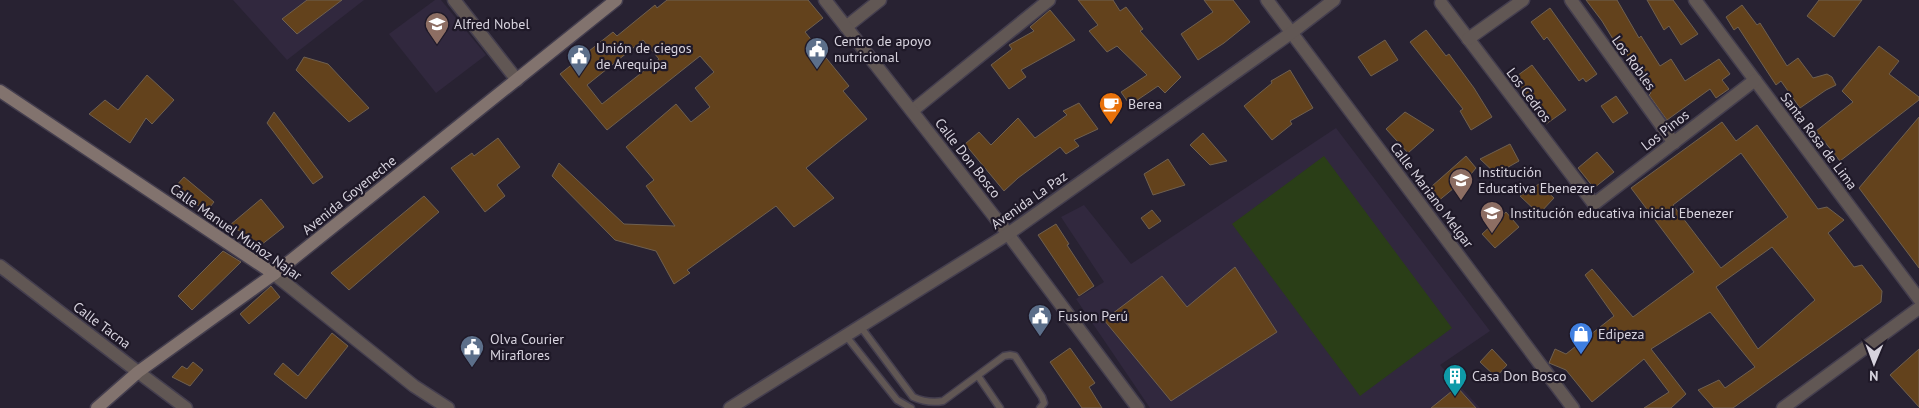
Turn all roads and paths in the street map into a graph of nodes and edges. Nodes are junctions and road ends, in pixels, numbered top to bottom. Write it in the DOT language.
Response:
graph roads {
  1 [pos="454,0"];
  2 [pos="616,0"];
  3 [pos="824,0"];
  4 [pos="880,0"];
  5 [pos="1049,0"];
  6 [pos="1267,0"];
  7 [pos="1334,0"];
  8 [pos="1524,0"];
  9 [pos="1571,0"];
  10 [pos="1695,0"];
  11 [pos="1441,3"];
  12 [pos="846,27"];
  13 [pos="1291,33"];
  14 [pos="1468,39"];
  15 [pos="517,80"];
  16 [pos="1755,80"];
  17 [pos="0,91"];
  18 [pos="912,111"];
  19 [pos="1674,143"];
  20 [pos="1594,204"];
  21 [pos="1008,234"];
  22 [pos="0,266"];
  23 [pos="274,274"];
  24 [pos="1919,299"];
  25 [pos="1919,308"];
  26 [pos="860,326"];
  27 [pos="846,336"];
  28 [pos="138,372"];
  29 [pos="978,376"];
  30 [pos="97,408"];
  31 [pos="186,408"];
  32 [pos="448,408"];
  33 [pos="730,408"];
  34 [pos="910,408"];
  35 [pos="1000,408"];
  36 [pos="1040,408"];
  37 [pos="1138,408"];
  38 [pos="1573,408"];
  39 [pos="1783,408"];
  1 -- 15 [label="street"];
  2 -- 15 [label="main road, Avenida Goyeneche"];
  3 -- 12 [label="street, Calle Don Bosco"];
  4 -- 12 [label="street"];
  5 -- 18 [label="street"];
  6 -- 13 [label="street, Calle Mariano Melgar"];
  7 -- 13 [label="street, Avenida La Paz"];
  8 -- 14 [label="street"];
  9 -- 19 [label="street, Los Robles"];
  10 -- 16 [label="street, Santa Rosa de Lima"];
  11 -- 14 [label="street, Los Cedros"];
  12 -- 18 [label="street, Calle Don Bosco"];
  13 -- 21 [label="street, Avenida La Paz"];
  13 -- 38 [label="street, Calle Mariano Melgar"];
  14 -- 20 [label="street, Los Cedros"];
  15 -- 23 [label="main road, Avenida Goyeneche"];
  16 -- 19 [label="street, Los Pinos"];
  16 -- 24 [label="street, Santa Rosa de Lima"];
  17 -- 23 [label="main road, Calle Manuel Muñoz Najar"];
  18 -- 21 [label="street, Calle Don Bosco"];
  19 -- 20 [label="street, Los Pinos"];
  21 -- 26 [label="street, Avenida La Paz"];
  21 -- 37 [label="street, Calle Don Bosco"];
  22 -- 28 [label="street, Calle Tacna"];
  23 -- 28 [label="main road, Avenida Goyeneche"];
  23 -- 32 [label="street, Calle Manuel Muñoz Najar"];
  25 -- 39 [label="street"];
  26 -- 27 [label="street, Avenida La Paz"];
  26 -- 29 [label="lane"];
  27 -- 33 [label="street, Avenida La Paz"];
  27 -- 34 [label="lane"];
  28 -- 30 [label="main road, Avenida Goyeneche"];
  28 -- 31 [label="street, Calle Tacna"];
  29 -- 35 [label="lane"];
  29 -- 36 [label="lane"];
}
